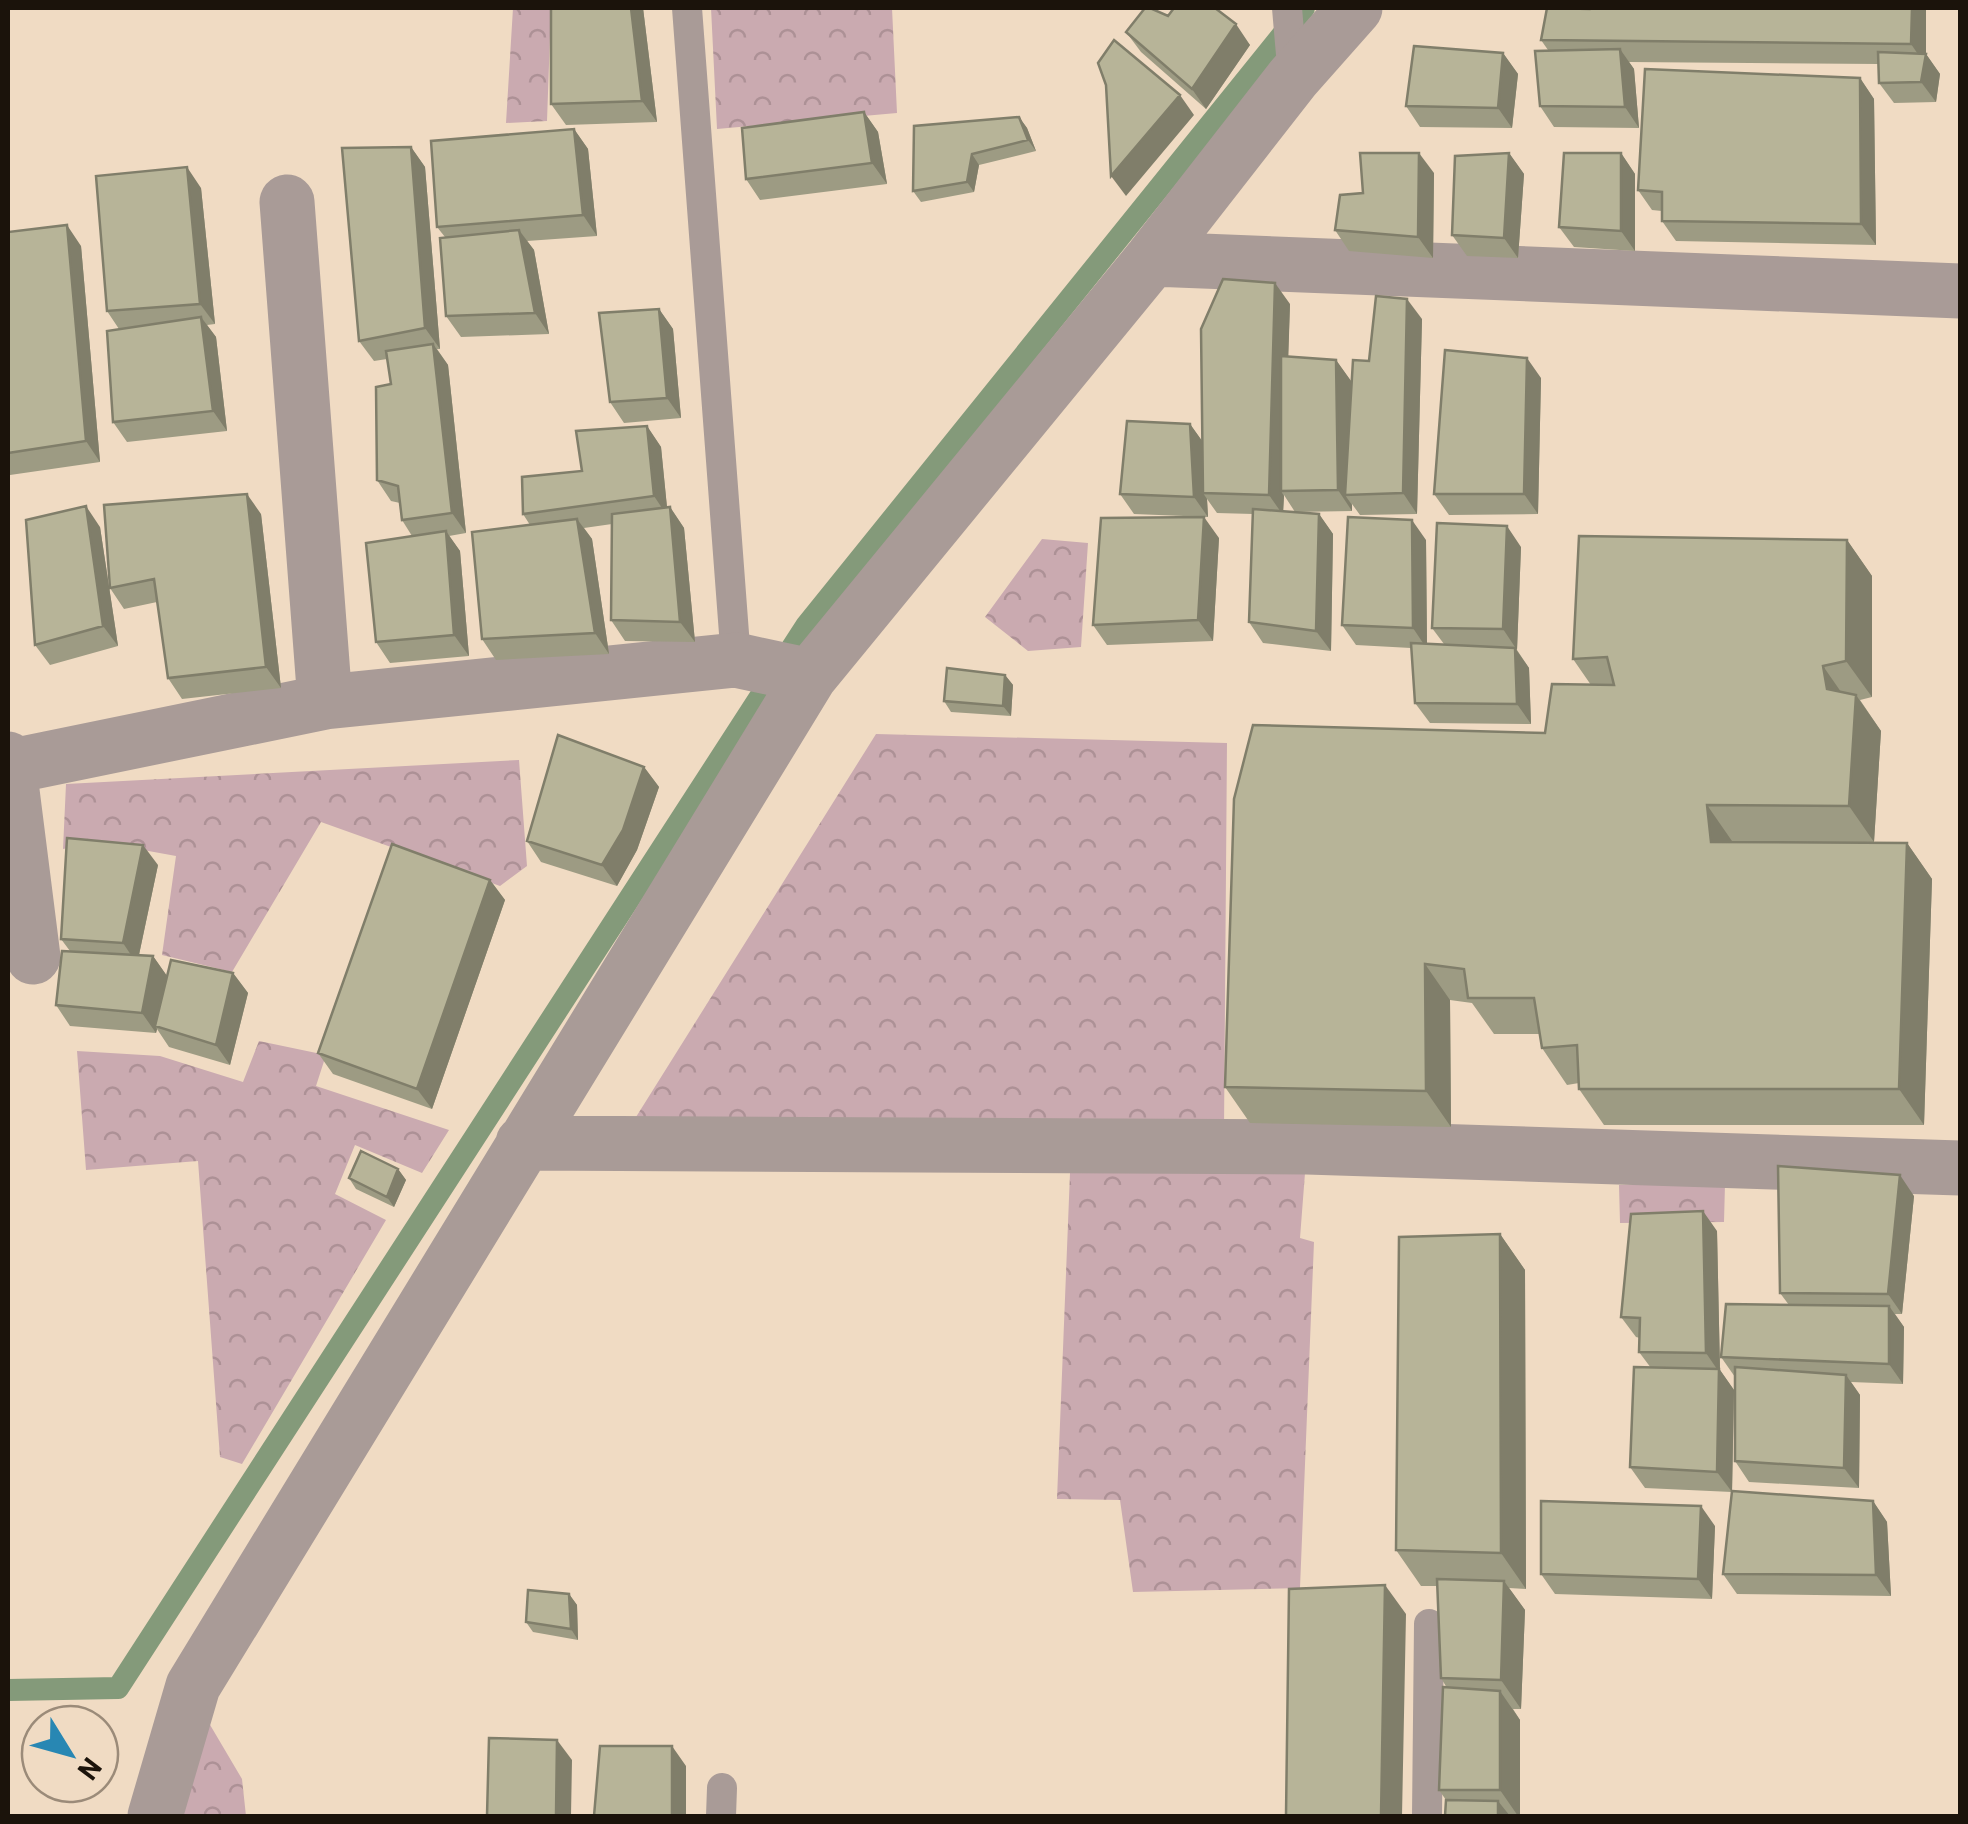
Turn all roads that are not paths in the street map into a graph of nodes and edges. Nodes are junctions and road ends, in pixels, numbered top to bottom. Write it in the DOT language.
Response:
graph roads {
  1 [pos="688,8"];
  2 [pos="1287,8"];
  3 [pos="1355,8"];
  4 [pos="1293,75"];
  5 [pos="287,202"];
  6 [pos="1152,259"];
  7 [pos="1960,291"];
  8 [pos="740,661"];
  9 [pos="807,676"];
  10 [pos="325,702"];
  11 [pos="8,764"];
  12 [pos="34,957"];
  13 [pos="524,1144"];
  14 [pos="1960,1168"];
  15 [pos="1429,1624"];
  16 [pos="156,1816"];
  17 [pos="1427,1816"];
  1 -- 8 [label="lane"];
  2 -- 4 [label="lane"];
  3 -- 4 [label="street"];
  4 -- 6 [label="street"];
  5 -- 10 [label="street"];
  6 -- 7 [label="street"];
  6 -- 9 [label="street"];
  8 -- 9 [label="street"];
  8 -- 10 [label="street"];
  9 -- 13 [label="street"];
  10 -- 11 [label="street"];
  11 -- 12 [label="street"];
  13 -- 14 [label="street"];
  13 -- 16 [label="street"];
  15 -- 17 [label="lane"];
}
